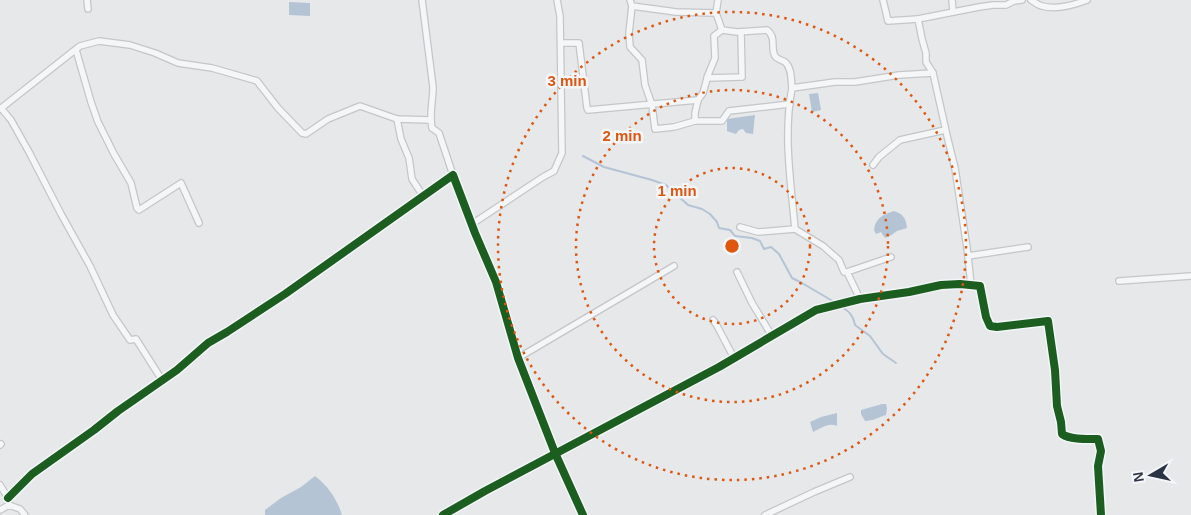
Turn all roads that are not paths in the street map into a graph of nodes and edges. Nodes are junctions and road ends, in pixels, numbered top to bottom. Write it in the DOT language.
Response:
graph roads {
  1 [pos="87,0"];
  2 [pos="422,0"];
  3 [pos="557,0"];
  4 [pos="718,0"];
  5 [pos="883,0"];
  6 [pos="952,0"];
  7 [pos="1022,0"];
  8 [pos="1031,0"];
  9 [pos="1087,0"];
  10 [pos="631,3"];
  11 [pos="88,10"];
  12 [pos="954,11"];
  13 [pos="716,13"];
  14 [pos="918,19"];
  15 [pos="722,30"];
  16 [pos="741,32"];
  17 [pos="561,43"];
  18 [pos="76,50"];
  19 [pos="933,73"];
  20 [pos="707,78"];
  21 [pos="792,88"];
  22 [pos="698,100"];
  23 [pos="790,104"];
  24 [pos="652,105"];
  25 [pos="0,108"];
  26 [pos="397,119"];
  27 [pos="430,120"];
  28 [pos="695,121"];
  29 [pos="946,130"];
  30 [pos="872,165"];
  31 [pos="453,175"];
  32 [pos="423,196"];
  33 [pos="198,223"];
  34 [pos="472,224"];
  35 [pos="740,227"];
  36 [pos="795,229"];
  37 [pos="1028,247"];
  38 [pos="968,256"];
  39 [pos="891,257"];
  40 [pos="674,266"];
  41 [pos="737,272"];
  42 [pos="847,272"];
  43 [pos="1191,276"];
  44 [pos="1119,281"];
  45 [pos="970,284"];
  46 [pos="860,299"];
  47 [pos="713,320"];
  48 [pos="772,336"];
  49 [pos="518,358"];
  50 [pos="734,358"];
  51 [pos="162,380"];
  52 [pos="555,453"];
  53 [pos="850,477"];
  54 [pos="0,485"];
  55 [pos="8,498"];
  56 [pos="8,505"];
  57 [pos="0,510"];
  58 [pos="25,515"];
  59 [pos="443,515"];
  60 [pos="583,515"];
  61 [pos="765,515"];
  62 [pos="1101,515"];
  1 -- 11 [label="street"];
  2 -- 27 [label="street"];
  3 -- 17 [label="street"];
  4 -- 13 [label="street"];
  5 -- 14 [label="street"];
  6 -- 12 [label="street"];
  7 -- 12 [label="street"];
  8 -- 9 [label="street"];
  10 -- 13 [label="street"];
  10 -- 24 [label="street"];
  12 -- 14 [label="street"];
  13 -- 15 [label="street"];
  14 -- 19 [label="street"];
  15 -- 16 [label="street"];
  15 -- 20 [label="street"];
  16 -- 20 [label="street"];
  16 -- 21 [label="street"];
  17 -- 24 [label="street"];
  17 -- 34 [label="street"];
  18 -- 25 [label="street"];
  18 -- 26 [label="street"];
  18 -- 33 [label="street"];
  19 -- 21 [label="street"];
  19 -- 29 [label="street"];
  20 -- 22 [label="street"];
  21 -- 23 [label="street"];
  22 -- 24 [label="street"];
  22 -- 28 [label="street"];
  23 -- 28 [label="street"];
  23 -- 36 [label="street"];
  24 -- 28 [label="street"];
  25 -- 51 [label="street"];
  26 -- 27 [label="street"];
  26 -- 32 [label="street"];
  27 -- 31 [label="street"];
  29 -- 30 [label="street"];
  29 -- 38 [label="street"];
  31 -- 32 [label="street"];
  31 -- 34 [label="street"];
  32 -- 51 [label="street"];
  34 -- 49 [label="street"];
  35 -- 36 [label="street"];
  36 -- 42 [label="street"];
  37 -- 38 [label="street"];
  38 -- 45 [label="street"];
  39 -- 42 [label="street"];
  40 -- 49 [label="street"];
  41 -- 48 [label="street"];
  42 -- 46 [label="street"];
  43 -- 44 [label="street"];
  45 -- 46 [label="street"];
  45 -- 62 [label="street"];
  46 -- 48 [label="street"];
  47 -- 50 [label="street"];
  48 -- 50 [label="street"];
  49 -- 52 [label="street"];
  50 -- 52 [label="street"];
  51 -- 55 [label="street"];
  52 -- 59 [label="street"];
  52 -- 60 [label="street"];
  53 -- 61 [label="street"];
  54 -- 55 [label="street"];
  55 -- 56 [label="street"];
  56 -- 57 [label="street"];
  56 -- 58 [label="street"];
}
